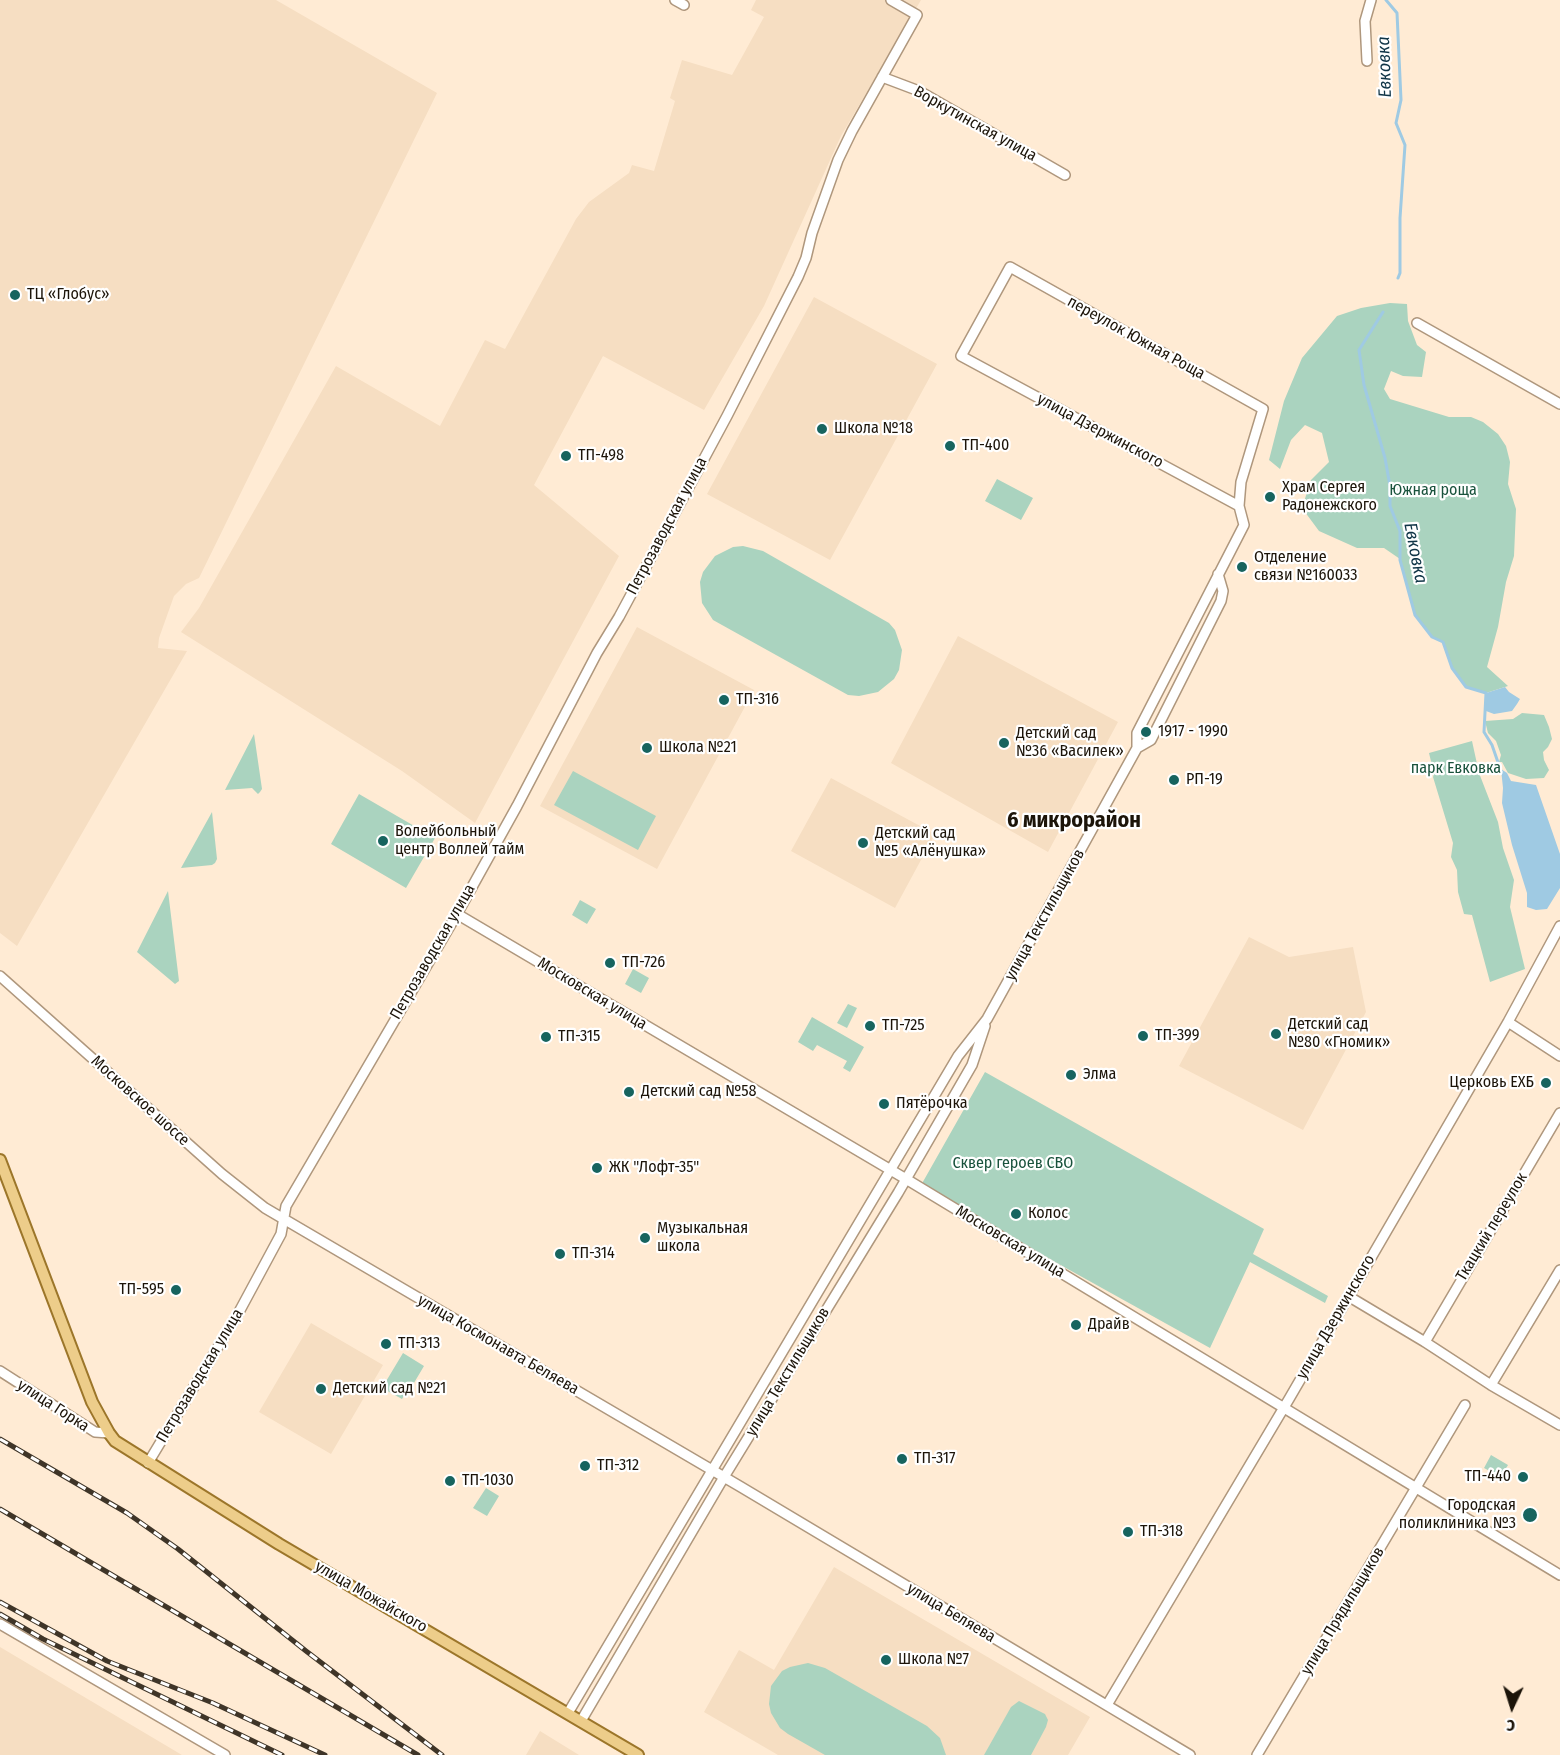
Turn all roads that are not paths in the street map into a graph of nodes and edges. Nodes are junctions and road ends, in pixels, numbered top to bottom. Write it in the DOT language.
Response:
graph roads {
  1 [pos="891,0"];
  2 [pos="1371,0"];
  3 [pos="1367,61"];
  4 [pos="882,77"];
  5 [pos="1065,175"];
  6 [pos="1417,323"];
  7 [pos="961,356"];
  8 [pos="1560,404"];
  9 [pos="1239,506"];
  10 [pos="1218,574"];
  11 [pos="1137,748"];
  12 [pos="457,914"];
  13 [pos="1560,926"];
  14 [pos="0,976"];
  15 [pos="987,1019"];
  16 [pos="1508,1022"];
  17 [pos="958,1056"];
  18 [pos="1560,1056"];
  19 [pos="972,1065"];
  20 [pos="1560,1113"];
  21 [pos="0,1160"];
  22 [pos="890,1170"];
  23 [pos="906,1179"];
  24 [pos="284,1220"];
  25 [pos="1560,1270"];
  26 [pos="1348,1296"];
  27 [pos="1425,1342"];
  28 [pos="0,1371"];
  29 [pos="1491,1385"];
  30 [pos="1465,1405"];
  31 [pos="1284,1409"];
  32 [pos="1560,1425"];
  33 [pos="109,1433"];
  34 [pos="148,1463"];
  35 [pos="712,1470"];
  36 [pos="724,1477"];
  37 [pos="1416,1489"];
  38 [pos="1560,1575"];
  39 [pos="0,1624"];
  40 [pos="1107,1705"];
  41 [pos="568,1713"];
  42 [pos="581,1721"];
  43 [pos="225,1755"];
  44 [pos="638,1755"];
  45 [pos="1190,1755"];
  46 [pos="1257,1755"];
  1 -- 4 [label="street, Петрозаводская улица"];
  2 -- 3 [label="street"];
  4 -- 5 [label="street, Воркутинская улица"];
  4 -- 12 [label="street, Петрозаводская улица"];
  6 -- 8 [label="street"];
  7 -- 9 [label="street, улица Дзержинского"];
  7 -- 9 [label="street, переулок Южная Роща"];
  9 -- 10 [label="street, улица Текстильщиков"];
  10 -- 11 [label="street, улица Текстильщиков"];
  10 -- 11 [label="street, улица Текстильщиков"];
  11 -- 15 [label="street, улица Текстильщиков"];
  12 -- 22 [label="street, Московская улица"];
  12 -- 24 [label="street, Петрозаводская улица"];
  13 -- 16 [label="street, улица Дзержинского"];
  14 -- 24 [label="street, Московское шоссе"];
  15 -- 17 [label="street, улица Текстильщиков"];
  15 -- 19 [label="street, улица Текстильщиков"];
  16 -- 18 [label="street"];
  16 -- 26 [label="street, улица Дзержинского"];
  17 -- 19 [label="street"];
  17 -- 22 [label="street, улица Текстильщиков"];
  19 -- 23 [label="street, улица Текстильщиков"];
  20 -- 27 [label="street, Ткацкий переулок"];
  21 -- 33 [label="main road"];
  22 -- 23 [label="street, Московская улица"];
  22 -- 35 [label="street, улица Текстильщиков"];
  23 -- 31 [label="street, Московская улица"];
  23 -- 36 [label="street, улица Текстильщиков"];
  24 -- 34 [label="street, Петрозаводская улица"];
  24 -- 35 [label="street, улица Космонавта Беляева"];
  25 -- 29 [label="street"];
  26 -- 27 [label="street"];
  26 -- 31 [label="street, улица Дзержинского"];
  27 -- 29 [label="street"];
  28 -- 33 [label="street, улица Горка"];
  29 -- 32 [label="street"];
  30 -- 37 [label="street, улица Прядильщиков"];
  31 -- 37 [label="street, Московская улица"];
  31 -- 40 [label="street, улица Дзержинского"];
  33 -- 34 [label="main road, улица Можайского"];
  34 -- 41 [label="main road, улица Можайского"];
  35 -- 36 [label="street, улица Беляева"];
  35 -- 41 [label="street, улица Текстильщиков"];
  36 -- 40 [label="street, улица Беляева"];
  36 -- 42 [label="street, улица Текстильщиков"];
  37 -- 38 [label="street, Московская улица"];
  37 -- 46 [label="street, улица Прядильщиков"];
  39 -- 43 [label="street"];
  40 -- 45 [label="street, улица Беляева"];
  41 -- 42 [label="main road, улица Можайского"];
  42 -- 44 [label="main road, улица Можайского"];
}
